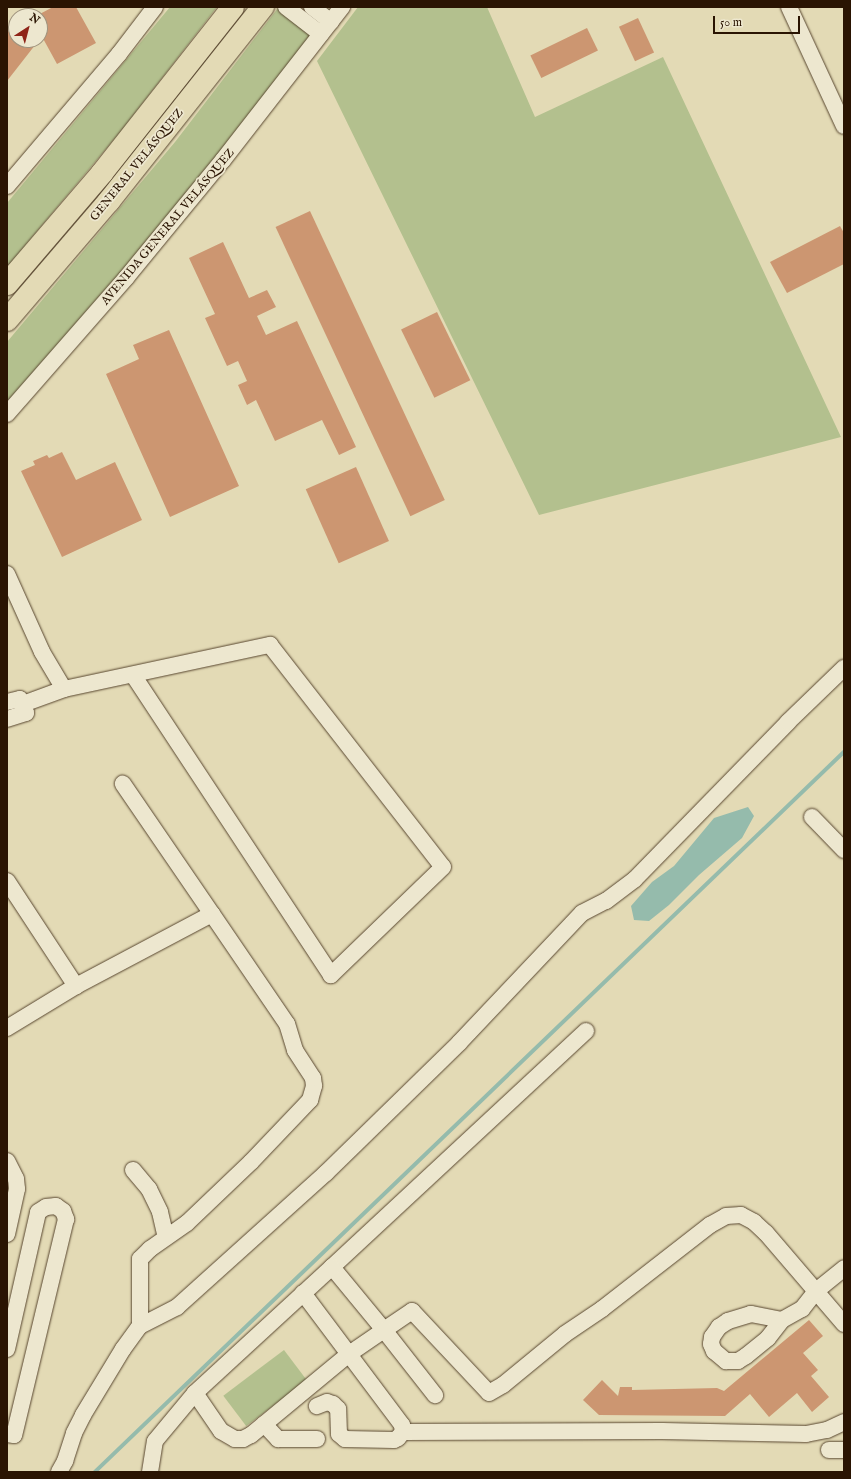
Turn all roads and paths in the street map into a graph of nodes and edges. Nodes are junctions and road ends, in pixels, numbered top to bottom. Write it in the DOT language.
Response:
graph roads {
  1 [pos="155,7"];
  2 [pos="233,7"];
  3 [pos="286,7"];
  4 [pos="342,7"];
  5 [pos="789,7"];
  6 [pos="262,8"];
  7 [pos="322,17"];
  8 [pos="844,126"];
  9 [pos="7,186"];
  10 [pos="7,284"];
  11 [pos="7,320"];
  12 [pos="7,414"];
  13 [pos="7,574"];
  14 [pos="844,668"];
  15 [pos="133,675"];
  16 [pos="64,689"];
  17 [pos="7,702"];
  18 [pos="23,704"];
  19 [pos="7,719"];
  20 [pos="123,784"];
  21 [pos="812,817"];
  22 [pos="844,850"];
  23 [pos="7,881"];
  24 [pos="212,914"];
  25 [pos="76,986"];
  26 [pos="7,1028"];
  27 [pos="586,1031"];
  28 [pos="7,1161"];
  29 [pos="133,1170"];
  30 [pos="7,1234"];
  31 [pos="166,1237"];
  32 [pos="332,1267"];
  33 [pos="844,1268"];
  34 [pos="816,1291"];
  35 [pos="303,1293"];
  36 [pos="782,1320"];
  37 [pos="844,1324"];
  38 [pos="140,1326"];
  39 [pos="384,1330"];
  40 [pos="7,1349"];
  41 [pos="350,1354"];
  42 [pos="195,1393"];
  43 [pos="435,1395"];
  44 [pos="317,1406"];
  45 [pos="844,1422"];
  46 [pos="264,1424"];
  47 [pos="403,1432"];
  48 [pos="10,1434"];
  49 [pos="317,1439"];
  50 [pos="59,1472"];
  51 [pos="150,1472"];
  1 -- 9 [label="street"];
  2 -- 10 [label="highway, GENERAL VELÁSQUEZ"];
  3 -- 7 [label="street"];
  4 -- 7 [label="street, AVENIDA GENERAL VELÁSQUEZ"];
  5 -- 8 [label="street"];
  6 -- 11 [label="highway, GENERAL VELÁSQUEZ"];
  7 -- 12 [label="street, AVENIDA GENERAL VELÁSQUEZ"];
  13 -- 16 [label="street"];
  14 -- 38 [label="street"];
  15 -- 15 [label="street"];
  15 -- 16 [label="street"];
  16 -- 18 [label="street"];
  17 -- 18 [label="street"];
  18 -- 19 [label="street"];
  20 -- 24 [label="street"];
  21 -- 22 [label="street"];
  23 -- 25 [label="street"];
  24 -- 25 [label="street"];
  24 -- 31 [label="street"];
  25 -- 26 [label="street"];
  27 -- 32 [label="street"];
  28 -- 30 [label="street"];
  29 -- 31 [label="street"];
  31 -- 38 [label="street"];
  32 -- 35 [label="street"];
  32 -- 39 [label="street"];
  33 -- 34 [label="street"];
  34 -- 36 [label="street"];
  34 -- 37 [label="street"];
  34 -- 39 [label="street"];
  35 -- 41 [label="street"];
  35 -- 42 [label="street"];
  38 -- 50 [label="street"];
  39 -- 41 [label="street"];
  39 -- 43 [label="street"];
  40 -- 48 [label="street"];
  41 -- 46 [label="street"];
  41 -- 47 [label="street"];
  42 -- 46 [label="street"];
  42 -- 51 [label="street"];
  44 -- 47 [label="street"];
  45 -- 47 [label="street"];
  46 -- 49 [label="street"];
}
